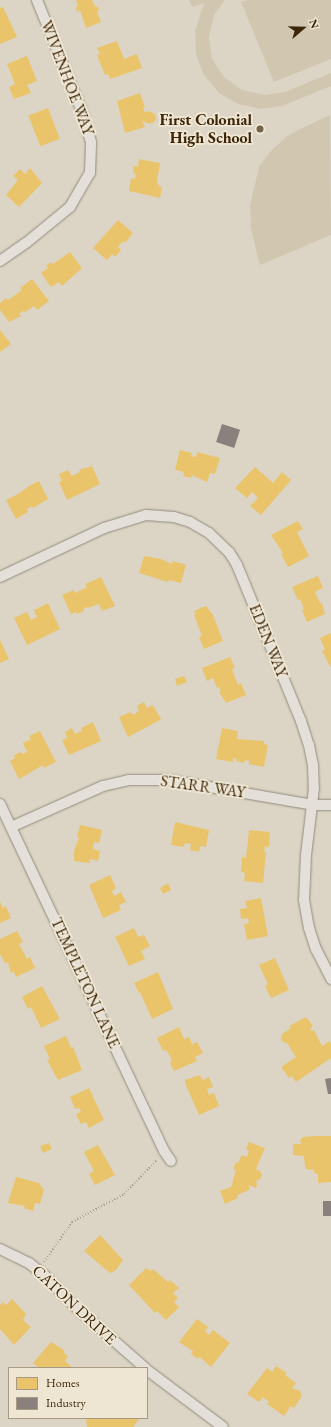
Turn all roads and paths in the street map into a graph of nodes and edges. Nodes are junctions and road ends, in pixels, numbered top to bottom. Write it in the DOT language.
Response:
graph roads {
  1 [pos="37,0"];
  2 [pos="0,261"];
  3 [pos="0,577"];
  4 [pos="0,804"];
  5 [pos="313,805"];
  6 [pos="331,805"];
  7 [pos="11,827"];
  8 [pos="331,979"];
  9 [pos="164,1151"];
  10 [pos="171,1161"];
  11 [pos="0,1249"];
  12 [pos="38,1271"];
  13 [pos="144,1367"];
  14 [pos="148,1371"];
  15 [pos="223,1427"];
  1 -- 2 [label="street, WIVENHOE WAY"];
  3 -- 5 [label="street, EDEN WAY"];
  4 -- 7 [label="street, TEMPLETON LANE"];
  5 -- 6 [label="street, STARR WAY"];
  5 -- 7 [label="street, STARR WAY"];
  5 -- 8 [label="street, EDEN WAY"];
  7 -- 9 [label="street, TEMPLETON LANE"];
  9 -- 10 [label="street, TEMPLETON LANE"];
  9 -- 12 [label="path"];
  11 -- 12 [label="street, CATON DRIVE"];
  12 -- 13 [label="street, CATON DRIVE"];
  14 -- 15 [label="street, CATON DRIVE"];
}
